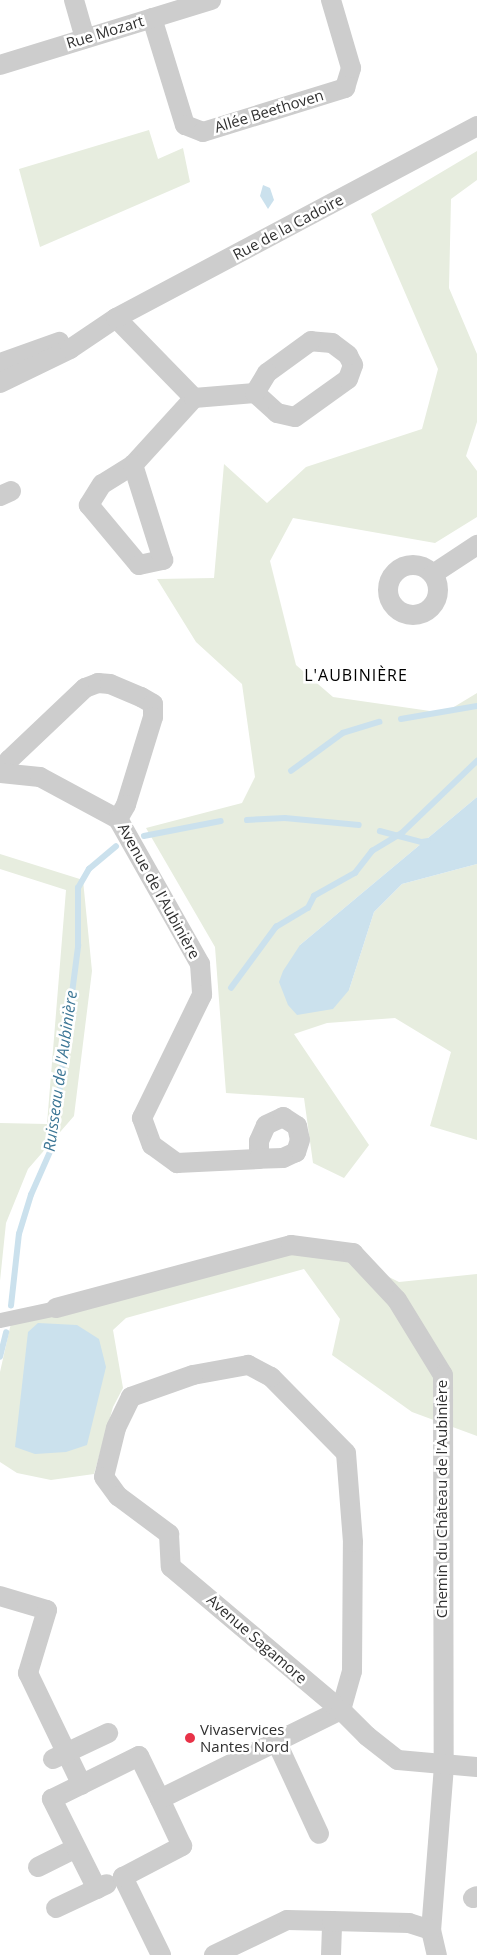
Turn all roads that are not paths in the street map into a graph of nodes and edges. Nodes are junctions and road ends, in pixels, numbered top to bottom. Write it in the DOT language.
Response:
graph roads {
  1 [pos="74,0"];
  2 [pos="211,0"];
  3 [pos="331,0"];
  4 [pos="152,18"];
  5 [pos="85,38"];
  6 [pos="0,65"];
  7 [pos="477,126"];
  8 [pos="116,318"];
  9 [pos="98,328"];
  10 [pos="0,363"];
  11 [pos="0,383"];
  12 [pos="256,393"];
  13 [pos="194,398"];
  14 [pos="133,466"];
  15 [pos="477,545"];
  16 [pos="433,574"];
  17 [pos="2,772"];
  18 [pos="118,819"];
  19 [pos="259,1159"];
  20 [pos="56,1308"];
  21 [pos="0,1320"];
  22 [pos="0,1596"];
  23 [pos="341,1710"];
  24 [pos="108,1733"];
  25 [pos="277,1743"];
  26 [pos="60,1756"];
  27 [pos="444,1766"];
  28 [pos="477,1767"];
  29 [pos="82,1785"];
  30 [pos="160,1799"];
  31 [pos="319,1834"];
  32 [pos="76,1848"];
  33 [pos="38,1867"];
  34 [pos="123,1877"];
  35 [pos="97,1889"];
  36 [pos="56,1908"];
  37 [pos="332,1921"];
  38 [pos="431,1930"];
  39 [pos="223,1953"];
  40 [pos="161,1955"];
  41 [pos="331,1955"];
  42 [pos="436,1955"];
  43 [pos="452,1955"];
  1 -- 5 [label="street"];
  2 -- 4 [label="street, Rue Mozart"];
  3 -- 4 [label="street, Allée Beethoven"];
  4 -- 5 [label="street, Rue Mozart"];
  5 -- 6 [label="street, Rue Mozart"];
  7 -- 8 [label="street, Rue de la Cadoire"];
  8 -- 9 [label="street, Rue de la Cadoire"];
  8 -- 13 [label="street"];
  9 -- 10 [label="street, Rue de la Cadoire"];
  9 -- 11 [label="street, Rue de la Cadoire"];
  12 -- 12 [label="street"];
  12 -- 13 [label="street"];
  13 -- 14 [label="street"];
  14 -- 14 [label="street"];
  15 -- 16 [label="street"];
  17 -- 18 [label="street, Avenue de l'Aubinière"];
  17 -- 18 [label="street"];
  18 -- 19 [label="street, Avenue de l'Aubinière"];
  20 -- 21 [label="street"];
  20 -- 27 [label="street, Chemin du Château de l'Aubinière"];
  22 -- 26 [label="street"];
  23 -- 23 [label="street, Avenue Sagamore"];
  23 -- 25 [label="street"];
  23 -- 27 [label="street, Avenue Sagamore"];
  24 -- 26 [label="street"];
  25 -- 30 [label="street"];
  25 -- 31 [label="street"];
  26 -- 29 [label="street"];
  27 -- 28 [label="street, Avenue Sagamore"];
  27 -- 38 [label="street, Chemin du Château de l'Aubinière"];
  29 -- 30 [label="street"];
  29 -- 32 [label="street"];
  30 -- 34 [label="street"];
  32 -- 33 [label="street"];
  32 -- 35 [label="street"];
  34 -- 35 [label="street"];
  34 -- 40 [label="street"];
  35 -- 36 [label="street"];
  37 -- 38 [label="street"];
  37 -- 39 [label="street"];
  37 -- 41 [label="street"];
  38 -- 42 [label="street, Chemin du Château de l'Aubinière"];
  38 -- 43 [label="street"];
}
